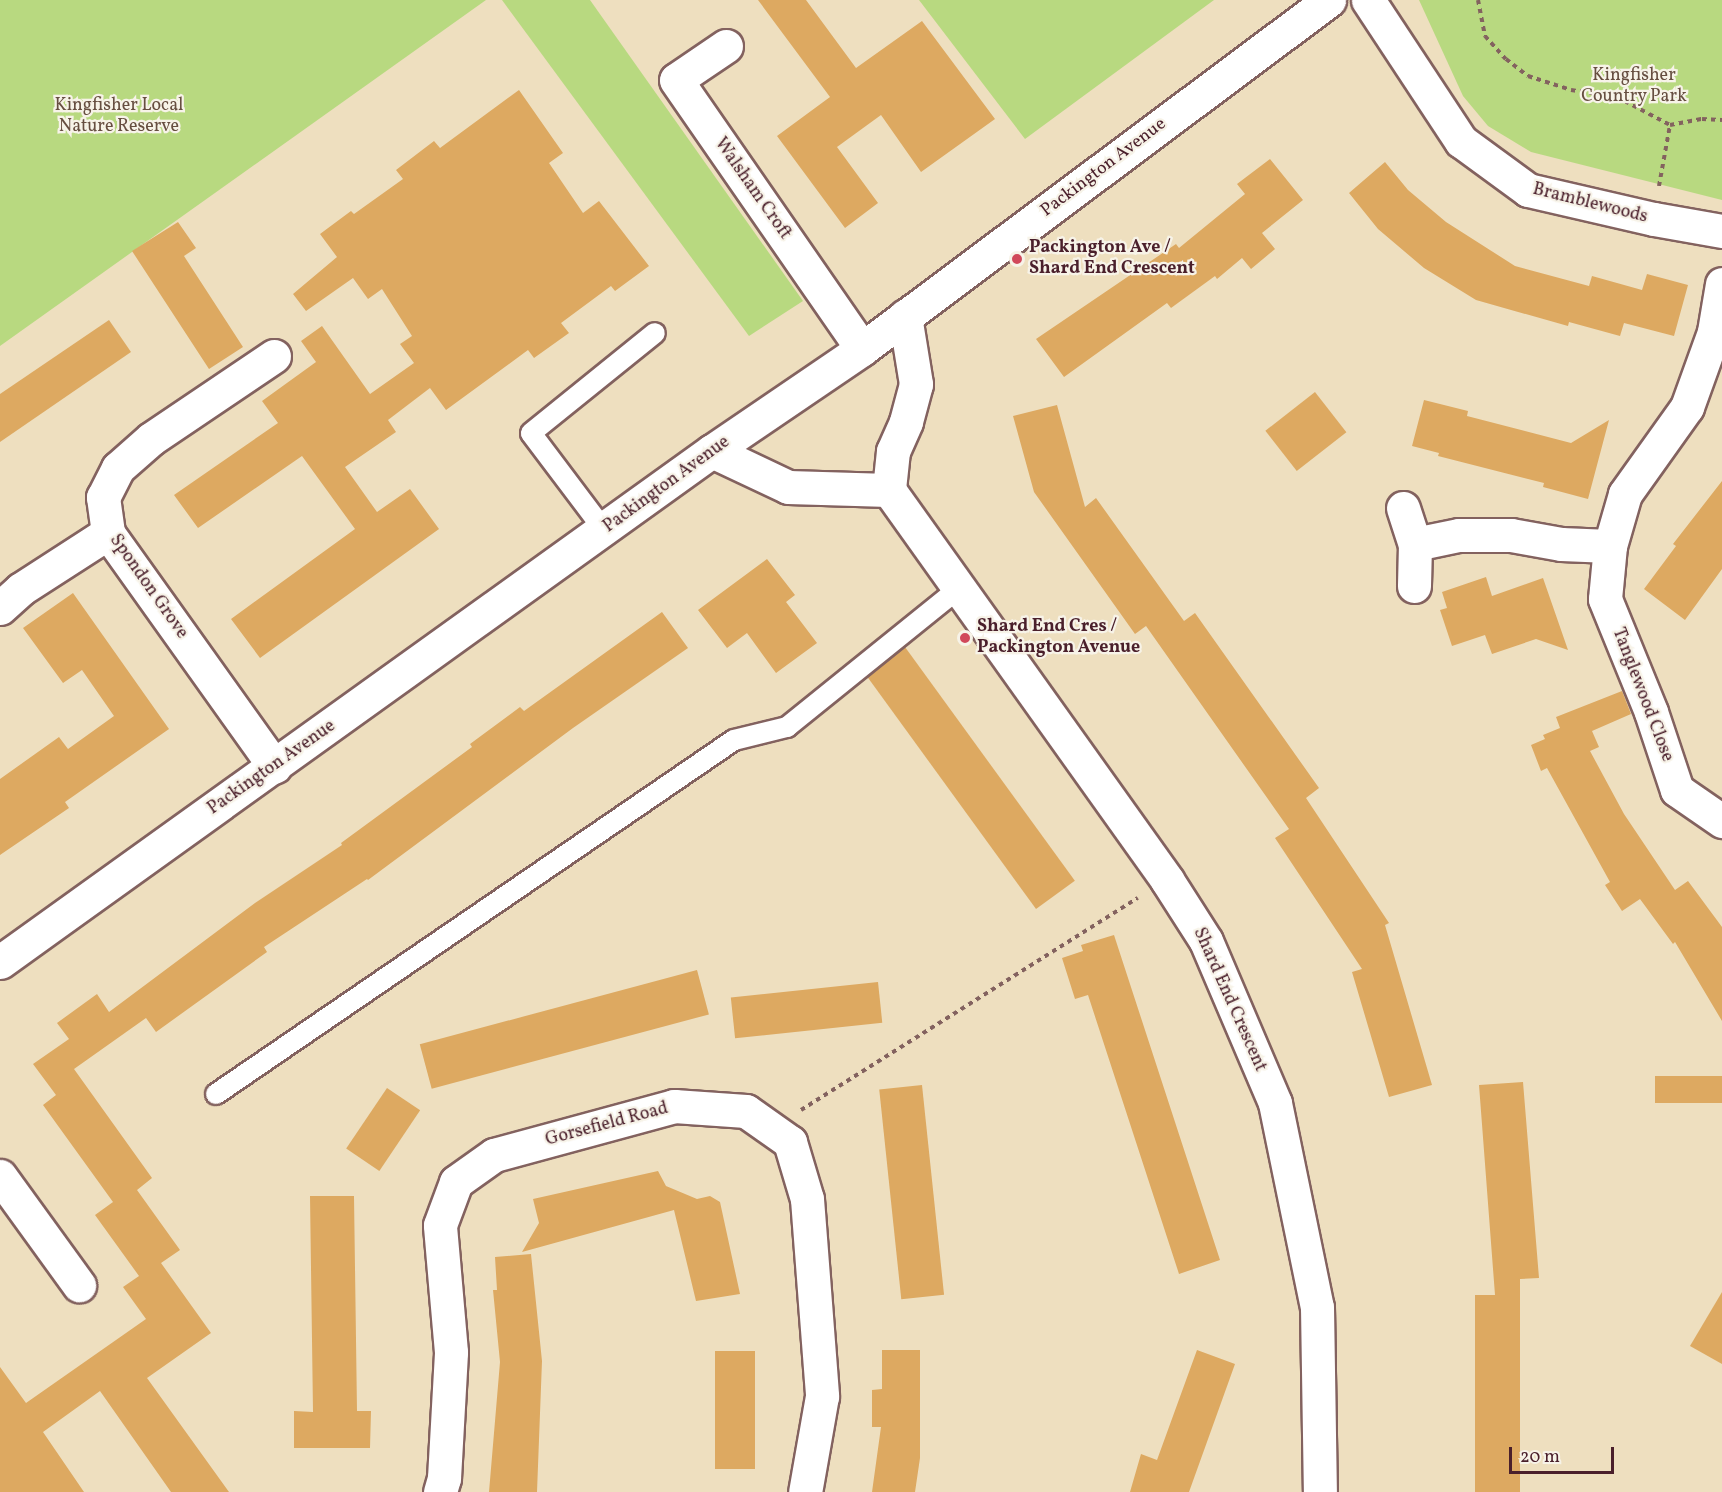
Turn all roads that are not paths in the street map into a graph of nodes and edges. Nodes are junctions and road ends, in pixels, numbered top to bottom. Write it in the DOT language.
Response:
graph roads {
  1 [pos="1329,0"];
  2 [pos="1368,0"];
  3 [pos="726,46"];
  4 [pos="1722,231"];
  5 [pos="1722,284"];
  6 [pos="905,316"];
  7 [pos="655,333"];
  8 [pos="862,349"];
  9 [pos="274,356"];
  10 [pos="712,451"];
  11 [pos="889,490"];
  12 [pos="1403,508"];
  13 [pos="604,530"];
  14 [pos="108,533"];
  15 [pos="1415,544"];
  16 [pos="1610,546"];
  17 [pos="1414,586"];
  18 [pos="959,588"];
  19 [pos="0,608"];
  20 [pos="274,767"];
  21 [pos="1722,821"];
  22 [pos="0,962"];
  23 [pos="216,1094"];
  24 [pos="0,1176"];
  25 [pos="79,1285"];
  26 [pos="440,1492"];
  27 [pos="805,1492"];
  28 [pos="1320,1492"];
  1 -- 6 [label="street, Packington Avenue"];
  2 -- 4 [label="street, Bramblewoods"];
  3 -- 8 [label="street, Walsham Croft"];
  5 -- 16 [label="street, Tanglewood Close"];
  6 -- 8 [label="street, Packington Avenue"];
  6 -- 11 [label="street"];
  7 -- 13 [label="lane"];
  8 -- 10 [label="street, Packington Avenue"];
  9 -- 14 [label="street, Spondon Grove"];
  10 -- 11 [label="street"];
  10 -- 13 [label="street, Packington Avenue"];
  11 -- 18 [label="street, Shard End Crescent"];
  12 -- 15 [label="street"];
  13 -- 20 [label="street, Packington Avenue"];
  14 -- 19 [label="street"];
  14 -- 20 [label="street, Spondon Grove"];
  15 -- 16 [label="street"];
  15 -- 17 [label="street"];
  16 -- 21 [label="street, Tanglewood Close"];
  18 -- 23 [label="lane"];
  18 -- 28 [label="street, Shard End Crescent"];
  20 -- 22 [label="street, Packington Avenue"];
  24 -- 25 [label="street"];
  26 -- 27 [label="street, Gorsefield Road"];
}
